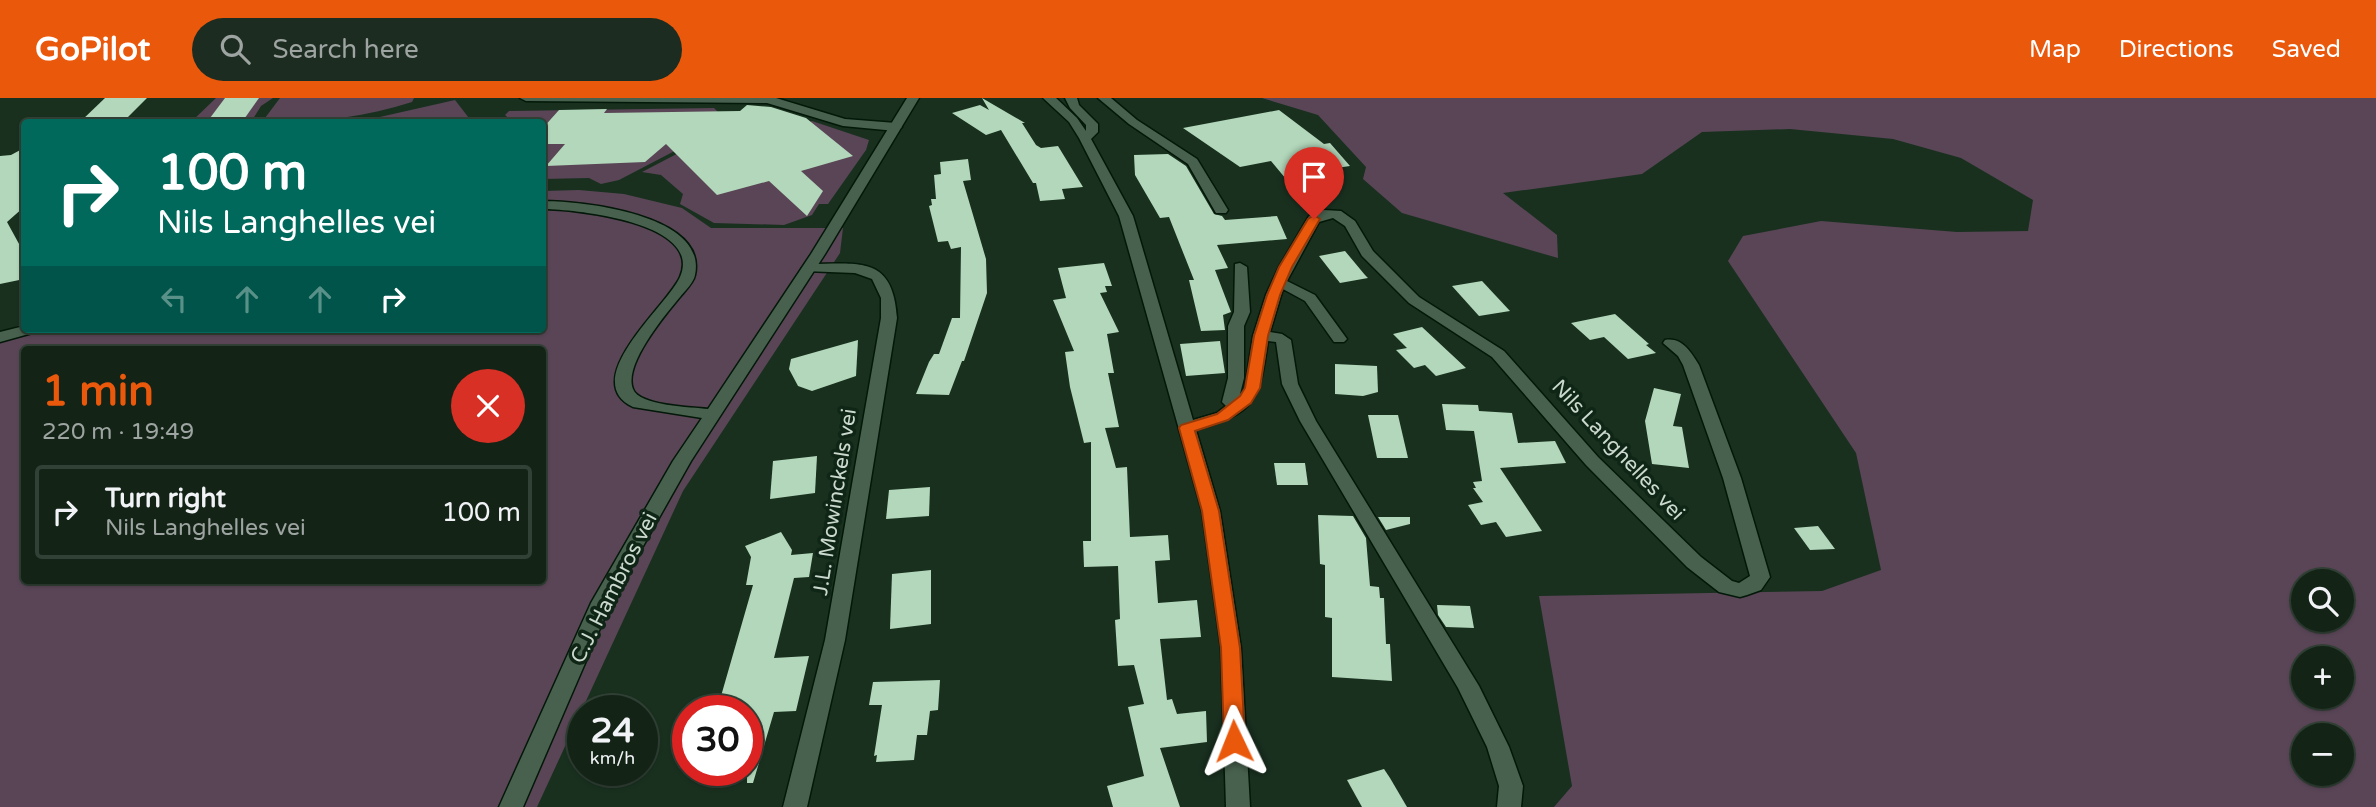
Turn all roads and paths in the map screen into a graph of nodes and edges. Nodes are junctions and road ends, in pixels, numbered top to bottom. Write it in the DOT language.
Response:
graph roads {
  1 [pos="526,98"];
  2 [pos="913,98"];
  3 [pos="1049,98"];
  4 [pos="1071,98"];
  5 [pos="1104,98"];
  6 [pos="896,127"];
  7 [pos="1085,138"];
  8 [pos="546,205"];
  9 [pos="1221,210"];
  10 [pos="1240,267"];
  11 [pos="809,268"];
  12 [pos="1279,283"];
  13 [pos="21,332"];
  14 [pos="1261,336"];
  15 [pos="0,337"];
  16 [pos="1339,339"];
  17 [pos="1671,343"];
  18 [pos="1237,405"];
  19 [pos="713,414"];
  20 [pos="1186,428"];
  21 [pos="511,807"];
  22 [pos="795,807"];
  23 [pos="1238,807"];
  24 [pos="1509,807"];
  1 -- 6 [label="street"];
  2 -- 6 [label="street"];
  3 -- 7 [label="street"];
  4 -- 7 [label="street"];
  5 -- 9 [label="street"];
  6 -- 11 [label="street"];
  7 -- 20 [label="street"];
  8 -- 19 [label="street"];
  10 -- 18 [label="street"];
  11 -- 19 [label="street"];
  11 -- 22 [label="street, J.L. Mowinckels vei"];
  12 -- 14 [label="street, Nils Langhelles vei"];
  12 -- 16 [label="street"];
  12 -- 17 [label="street, Nils Langhelles vei"];
  13 -- 15 [label="street"];
  14 -- 18 [label="street, Nils Langhelles vei"];
  14 -- 24 [label="street"];
  18 -- 20 [label="street, Nils Langhelles vei"];
  19 -- 21 [label="street, C.J. Hambros vei"];
  20 -- 23 [label="street"];
}
